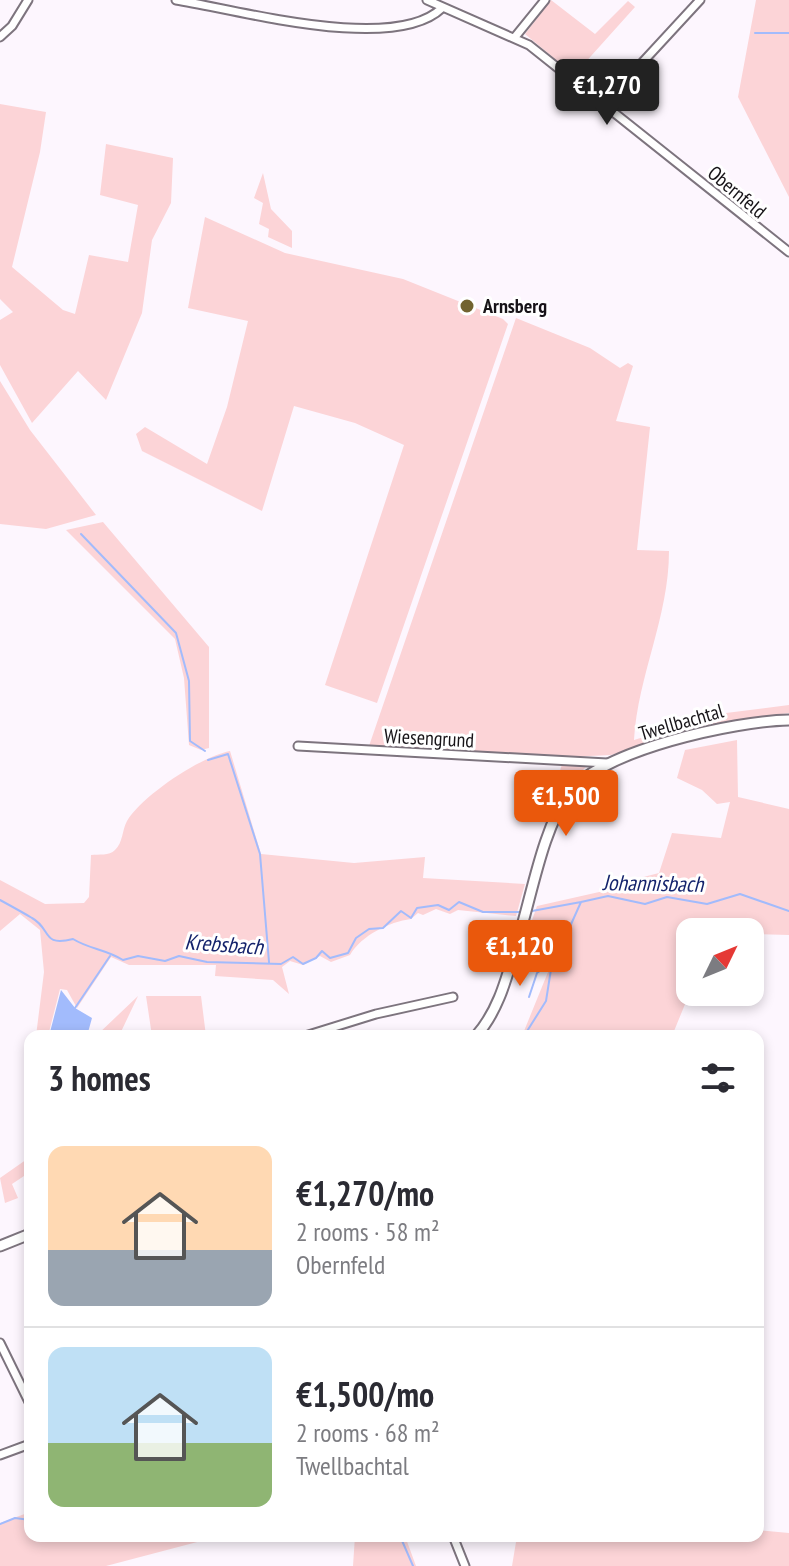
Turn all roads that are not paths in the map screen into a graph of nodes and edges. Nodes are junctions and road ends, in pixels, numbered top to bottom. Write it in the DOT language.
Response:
graph roads {
  1 [pos="28,0"];
  2 [pos="176,0"];
  3 [pos="427,0"];
  4 [pos="545,0"];
  5 [pos="700,0"];
  6 [pos="442,8"];
  7 [pos="0,37"];
  8 [pos="515,37"];
  9 [pos="604,104"];
  10 [pos="789,252"];
  11 [pos="789,720"];
  12 [pos="298,746"];
  13 [pos="607,763"];
  14 [pos="453,997"];
  15 [pos="324,1030"];
  16 [pos="480,1030"];
  17 [pos="24,1236"];
  18 [pos="0,1246"];
  19 [pos="0,1343"];
  20 [pos="24,1392"];
  21 [pos="24,1446"];
  22 [pos="0,1455"];
  23 [pos="455,1542"];
  24 [pos="465,1566"];
  1 -- 7 [label="street"];
  2 -- 6 [label="street"];
  3 -- 6 [label="street, Obernfeld"];
  4 -- 8 [label="street"];
  5 -- 9 [label="street"];
  6 -- 8 [label="street, Obernfeld"];
  8 -- 9 [label="street, Obernfeld"];
  9 -- 10 [label="street, Obernfeld"];
  11 -- 13 [label="street, Twellbachtal"];
  12 -- 13 [label="street, Wiesengrund"];
  13 -- 16 [label="street, Twellbachtal"];
  14 -- 15 [label="street"];
  17 -- 18 [label="street"];
  19 -- 20 [label="street"];
  21 -- 22 [label="street"];
  23 -- 24 [label="street"];
}
